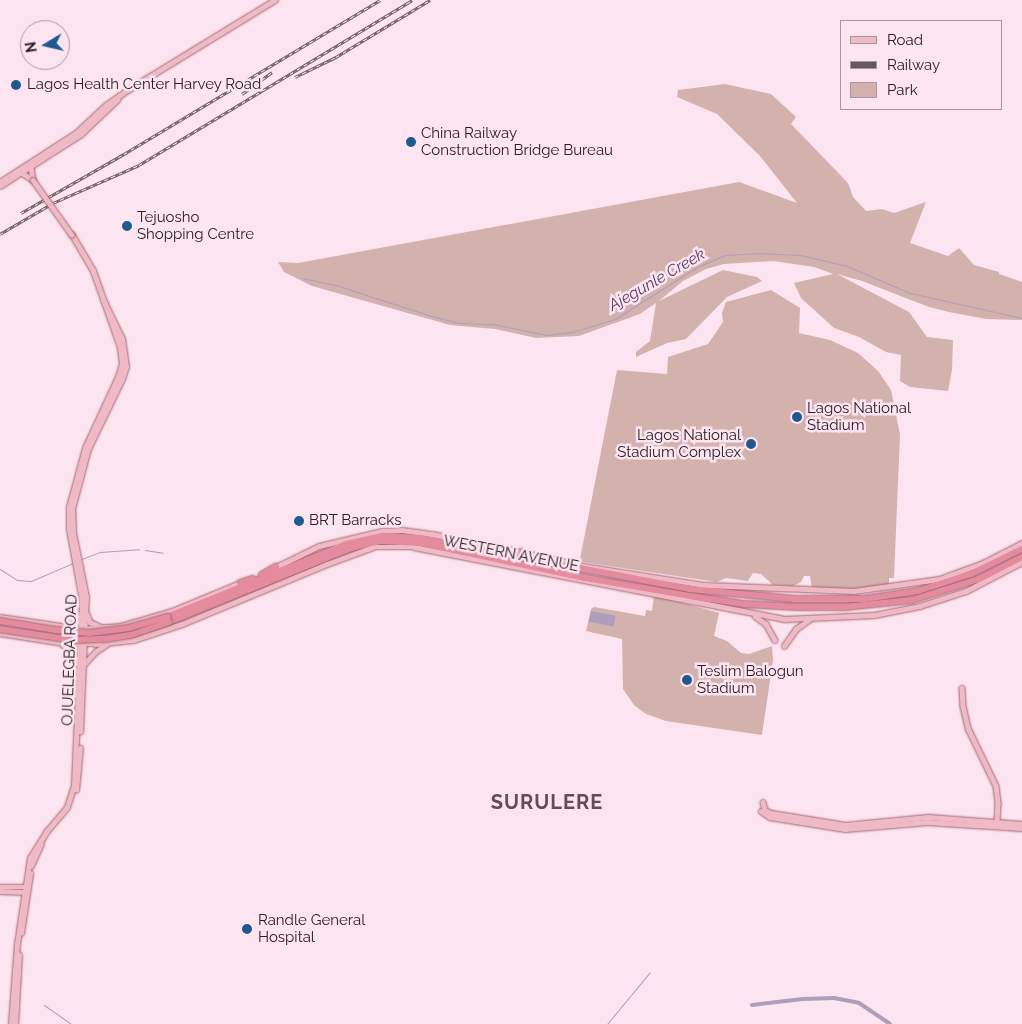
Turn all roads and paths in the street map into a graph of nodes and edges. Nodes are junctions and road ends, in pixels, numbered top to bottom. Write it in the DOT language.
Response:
graph roads {
  1 [pos="275,0"];
  2 [pos="129,89"];
  3 [pos="31,167"];
  4 [pos="22,173"];
  5 [pos="33,180"];
  6 [pos="0,182"];
  7 [pos="0,186"];
  8 [pos="1022,543"];
  9 [pos="1022,549"];
  10 [pos="522,555"];
  11 [pos="1022,557"];
  12 [pos="1022,562"];
  13 [pos="566,564"];
  14 [pos="277,570"];
  15 [pos="586,580"];
  16 [pos="273,584"];
  17 [pos="241,585"];
  18 [pos="627,587"];
  19 [pos="234,599"];
  20 [pos="866,602"];
  21 [pos="84,606"];
  22 [pos="752,614"];
  23 [pos="0,617"];
  24 [pos="168,619"];
  25 [pos="812,619"];
  26 [pos="0,621"];
  27 [pos="60,627"];
  28 [pos="104,628"];
  29 [pos="0,629"];
  30 [pos="83,629"];
  31 [pos="0,633"];
  32 [pos="775,640"];
  33 [pos="60,643"];
  34 [pos="109,643"];
  35 [pos="83,644"];
  36 [pos="784,646"];
  37 [pos="84,664"];
  38 [pos="80,673"];
  39 [pos="962,688"];
  40 [pos="78,737"];
  41 [pos="763,802"];
  42 [pos="761,811"];
  43 [pos="996,822"];
  44 [pos="1022,824"];
  45 [pos="1022,828"];
  46 [pos="0,889"];
  47 [pos="26,889"];
  48 [pos="11,1024"];
  49 [pos="15,1024"];
  1 -- 2 [label="main road"];
  2 -- 3 [label="main road"];
  2 -- 6 [label="main road"];
  3 -- 4 [label="main road"];
  3 -- 5 [label="main road"];
  4 -- 5 [label="main road"];
  4 -- 7 [label="main road"];
  5 -- 21 [label="main road, OJUELEGBA ROAD, bridge"];
  8 -- 13 [label="main road, WESTERN AVENUE"];
  9 -- 20 [label="highway, WESTERN AVENUE"];
  10 -- 13 [label="highway, WESTERN AVENUE"];
  10 -- 13 [label="highway"];
  10 -- 14 [label="highway, WESTERN AVENUE"];
  11 -- 20 [label="highway, WESTERN AVENUE"];
  12 -- 25 [label="main road, WESTERN AVENUE"];
  13 -- 20 [label="highway, WESTERN AVENUE"];
  14 -- 17 [label="highway, WESTERN AVENUE"];
  14 -- 17 [label="highway"];
  15 -- 16 [label="highway, WESTERN AVENUE"];
  15 -- 18 [label="highway, WESTERN AVENUE"];
  15 -- 18 [label="highway"];
  16 -- 19 [label="highway, WESTERN AVENUE"];
  16 -- 19 [label="highway"];
  17 -- 24 [label="highway, WESTERN AVENUE"];
  17 -- 28 [label="main road, WESTERN AVENUE"];
  18 -- 20 [label="highway, WESTERN AVENUE"];
  18 -- 22 [label="main road, WESTERN AVENUE"];
  19 -- 24 [label="highway, WESTERN AVENUE"];
  19 -- 34 [label="main road, WESTERN AVENUE"];
  21 -- 27 [label="main road"];
  21 -- 28 [label="main road"];
  21 -- 30 [label="main road, OJUELEGBA ROAD"];
  22 -- 25 [label="main road, WESTERN AVENUE"];
  22 -- 32 [label="main road"];
  23 -- 27 [label="main road, WESTERN AVENUE"];
  24 -- 26 [label="highway, WESTERN AVENUE, bridge"];
  24 -- 29 [label="highway, WESTERN AVENUE, bridge"];
  25 -- 36 [label="main road"];
  27 -- 30 [label="main road, WESTERN AVENUE"];
  28 -- 30 [label="main road, WESTERN AVENUE"];
  30 -- 35 [label="main road, OJUELEGBA ROAD"];
  31 -- 33 [label="main road, WESTERN AVENUE"];
  33 -- 35 [label="main road, WESTERN AVENUE"];
  33 -- 38 [label="main road"];
  34 -- 35 [label="main road, WESTERN AVENUE"];
  34 -- 37 [label="main road"];
  35 -- 37 [label="main road, OJUELEGBA ROAD"];
  35 -- 38 [label="main road, OJUELEGBA ROAD"];
  37 -- 40 [label="main road, OJUELEGBA ROAD"];
  38 -- 40 [label="main road, OJUELEGBA ROAD"];
  39 -- 43 [label="main road"];
  40 -- 47 [label="main road"];
  41 -- 43 [label="main road"];
  42 -- 45 [label="main road"];
  43 -- 44 [label="main road"];
  46 -- 47 [label="main road"];
  47 -- 48 [label="main road"];
  47 -- 49 [label="main road"];
}
